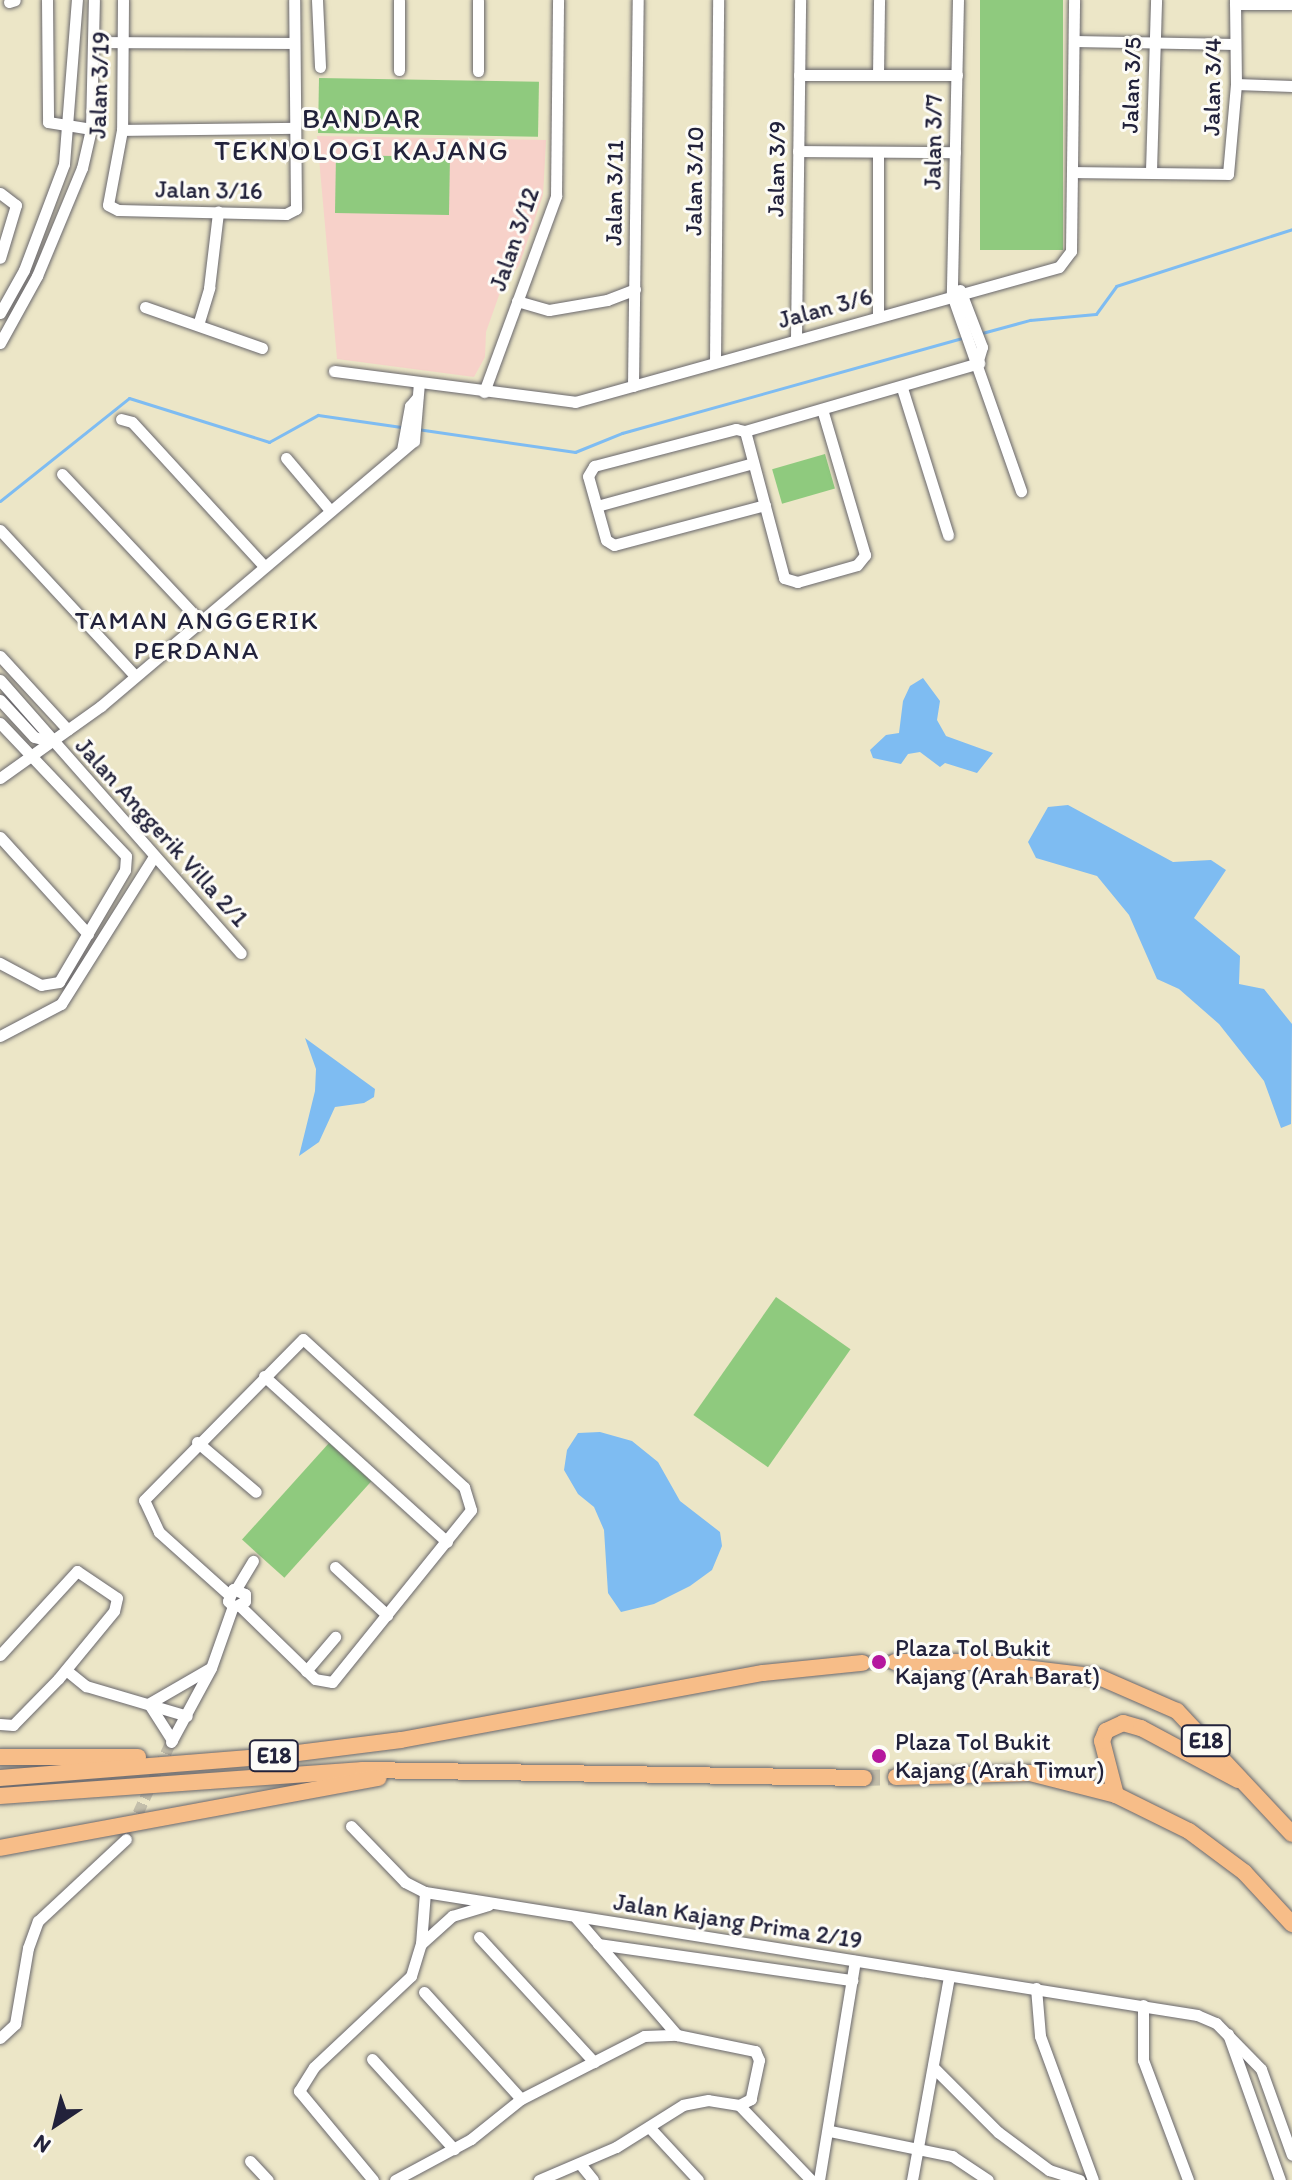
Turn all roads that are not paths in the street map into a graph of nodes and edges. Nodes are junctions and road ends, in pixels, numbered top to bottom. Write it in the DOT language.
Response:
graph roads {
  1 [pos="47,0"];
  2 [pos="71,0"];
  3 [pos="94,0"];
  4 [pos="123,0"];
  5 [pos="294,0"];
  6 [pos="317,0"];
  7 [pos="399,0"];
  8 [pos="478,0"];
  9 [pos="558,0"];
  10 [pos="638,0"];
  11 [pos="718,0"];
  12 [pos="800,0"];
  13 [pos="879,0"];
  14 [pos="958,0"];
  15 [pos="1074,0"];
  16 [pos="1156,0"];
  17 [pos="1235,2"];
  18 [pos="1292,4"];
  19 [pos="77,6"];
  20 [pos="1074,41"];
  21 [pos="93,42"];
  22 [pos="124,42"];
  23 [pos="294,43"];
  24 [pos="1154,43"];
  25 [pos="1235,44"];
  26 [pos="320,67"];
  27 [pos="399,70"];
  28 [pos="478,71"];
  29 [pos="799,75"];
  30 [pos="878,75"];
  31 [pos="957,75"];
  32 [pos="1236,84"];
  33 [pos="1292,86"];
  34 [pos="70,126"];
  35 [pos="295,128"];
  36 [pos="91,129"];
  37 [pos="122,130"];
  38 [pos="798,151"];
  39 [pos="878,152"];
  40 [pos="955,152"];
  41 [pos="1151,171"];
  42 [pos="1074,172"];
  43 [pos="0,193"];
  44 [pos="118,210"];
  45 [pos="218,212"];
  46 [pos="0,258"];
  47 [pos="635,289"];
  48 [pos="959,297"];
  49 [pos="517,301"];
  50 [pos="145,307"];
  51 [pos="0,313"];
  52 [pos="878,316"];
  53 [pos="198,325"];
  54 [pos="796,338"];
  55 [pos="0,343"];
  56 [pos="262,348"];
  57 [pos="978,355"];
  58 [pos="715,362"];
  59 [pos="334,371"];
  60 [pos="419,383"];
  61 [pos="633,386"];
  62 [pos="902,388"];
  63 [pos="484,392"];
  64 [pos="822,409"];
  65 [pos="121,419"];
  66 [pos="745,431"];
  67 [pos="286,458"];
  68 [pos="753,463"];
  69 [pos="62,474"];
  70 [pos="1021,491"];
  71 [pos="765,505"];
  72 [pos="597,506"];
  73 [pos="329,509"];
  74 [pos="0,530"];
  75 [pos="948,535"];
  76 [pos="263,565"];
  77 [pos="199,620"];
  78 [pos="0,656"];
  79 [pos="135,676"];
  80 [pos="0,680"];
  81 [pos="0,700"];
  82 [pos="0,723"];
  83 [pos="68,730"];
  84 [pos="50,741"];
  85 [pos="28,753"];
  86 [pos="0,778"];
  87 [pos="0,837"];
  88 [pos="153,858"];
  89 [pos="88,934"];
  90 [pos="241,953"];
  91 [pos="1,962"];
  92 [pos="0,1036"];
  93 [pos="264,1376"];
  94 [pos="197,1442"];
  95 [pos="256,1492"];
  96 [pos="447,1542"];
  97 [pos="253,1561"];
  98 [pos="335,1567"];
  99 [pos="232,1592"];
  100 [pos="236,1606"];
  101 [pos="387,1615"];
  102 [pos="335,1637"];
  103 [pos="0,1655"];
  104 [pos="895,1662"];
  105 [pos="862,1663"];
  106 [pos="211,1668"];
  107 [pos="66,1670"];
  108 [pos="306,1671"];
  109 [pos="148,1704"];
  110 [pos="187,1716"];
  111 [pos="0,1724"];
  112 [pos="274,1756"];
  113 [pos="0,1757"];
  114 [pos="408,1773"];
  115 [pos="896,1777"];
  116 [pos="0,1778"];
  117 [pos="864,1778"];
  118 [pos="1256,1789"];
  119 [pos="1116,1795"];
  120 [pos="0,1796"];
  121 [pos="351,1826"];
  122 [pos="1292,1834"];
  123 [pos="126,1839"];
  124 [pos="0,1848"];
  125 [pos="425,1892"];
  126 [pos="493,1904"];
  127 [pos="576,1918"];
  128 [pos="1292,1924"];
  129 [pos="479,1937"];
  130 [pos="421,1944"];
  131 [pos="598,1944"];
  132 [pos="855,1961"];
  133 [pos="949,1976"];
  134 [pos="852,1980"];
  135 [pos="1036,1988"];
  136 [pos="424,1992"];
  137 [pos="1143,2005"];
  138 [pos="1228,2033"];
  139 [pos="677,2035"];
  140 [pos="0,2038"];
  141 [pos="372,2059"];
  142 [pos="594,2062"];
  143 [pos="934,2068"];
  144 [pos="521,2099"];
  145 [pos="739,2105"];
  146 [pos="649,2127"];
  147 [pos="830,2131"];
  148 [pos="454,2149"];
  149 [pos="918,2149"];
  150 [pos="1292,2155"];
  151 [pos="250,2161"];
  152 [pos="581,2165"];
  153 [pos="268,2180"];
  154 [pos="373,2180"];
  155 [pos="395,2180"];
  156 [pos="539,2180"];
  157 [pos="593,2180"];
  158 [pos="698,2180"];
  159 [pos="811,2180"];
  160 [pos="819,2180"];
  161 [pos="912,2180"];
  162 [pos="988,2180"];
  163 [pos="1079,2180"];
  164 [pos="1093,2180"];
  165 [pos="1187,2180"];
  166 [pos="1280,2180"];
  1 -- 34 [label="street"];
  2 -- 19 [label="street"];
  3 -- 21 [label="street"];
  4 -- 22 [label="street, Jalan 3/19"];
  5 -- 23 [label="street"];
  6 -- 26 [label="street"];
  7 -- 27 [label="street"];
  8 -- 28 [label="street"];
  9 -- 49 [label="street, Jalan 3/12"];
  10 -- 47 [label="street, Jalan 3/11"];
  11 -- 58 [label="street, Jalan 3/10"];
  12 -- 29 [label="street, Jalan 3/9"];
  13 -- 30 [label="street"];
  14 -- 31 [label="street, Jalan 3/7"];
  15 -- 20 [label="street, Jalan 3/6"];
  16 -- 24 [label="street, Jalan 3/5"];
  17 -- 18 [label="street"];
  17 -- 25 [label="street, Jalan 3/4"];
  19 -- 34 [label="street"];
  20 -- 24 [label="street"];
  20 -- 42 [label="street, Jalan 3/6"];
  21 -- 22 [label="street"];
  21 -- 36 [label="street"];
  22 -- 23 [label="street"];
  22 -- 37 [label="street, Jalan 3/19"];
  23 -- 35 [label="street"];
  24 -- 25 [label="street"];
  24 -- 41 [label="street, Jalan 3/5"];
  25 -- 32 [label="street, Jalan 3/4"];
  29 -- 30 [label="street"];
  29 -- 38 [label="street, Jalan 3/9"];
  30 -- 31 [label="street"];
  31 -- 40 [label="street, Jalan 3/7"];
  32 -- 33 [label="street"];
  32 -- 41 [label="street, Jalan 3/4"];
  34 -- 36 [label="street"];
  34 -- 51 [label="street"];
  35 -- 37 [label="street"];
  35 -- 45 [label="street, Jalan 3/16"];
  36 -- 55 [label="street"];
  37 -- 44 [label="street, Jalan 3/19"];
  38 -- 39 [label="street"];
  38 -- 54 [label="street, Jalan 3/9"];
  39 -- 40 [label="street"];
  39 -- 52 [label="street"];
  40 -- 48 [label="street, Jalan 3/7"];
  41 -- 42 [label="street"];
  42 -- 48 [label="street, Jalan 3/6"];
  43 -- 46 [label="street"];
  44 -- 45 [label="street, Jalan 3/16"];
  45 -- 53 [label="street"];
  47 -- 49 [label="street"];
  47 -- 61 [label="street, Jalan 3/11"];
  48 -- 52 [label="street, Jalan 3/6"];
  48 -- 57 [label="street"];
  49 -- 63 [label="street, Jalan 3/12"];
  50 -- 53 [label="street"];
  52 -- 54 [label="street, Jalan 3/6"];
  53 -- 56 [label="street"];
  54 -- 58 [label="street, Jalan 3/6"];
  57 -- 62 [label="street"];
  57 -- 70 [label="street"];
  58 -- 61 [label="street, Jalan 3/6"];
  59 -- 60 [label="street, Jalan 3/6"];
  60 -- 63 [label="street, Jalan 3/6"];
  60 -- 73 [label="street"];
  61 -- 63 [label="street, Jalan 3/6"];
  62 -- 64 [label="street"];
  62 -- 75 [label="street"];
  64 -- 66 [label="street"];
  64 -- 71 [label="street"];
  65 -- 76 [label="street"];
  66 -- 68 [label="street"];
  66 -- 72 [label="street"];
  67 -- 73 [label="street"];
  68 -- 71 [label="street"];
  68 -- 72 [label="street"];
  69 -- 77 [label="street"];
  71 -- 72 [label="street"];
  73 -- 76 [label="street"];
  74 -- 79 [label="street"];
  76 -- 77 [label="street"];
  77 -- 79 [label="street"];
  78 -- 83 [label="street"];
  79 -- 83 [label="street"];
  80 -- 84 [label="street, Jalan Anggerik Villa 2/1"];
  81 -- 84 [label="street, Jalan Anggerik Villa 2/1"];
  82 -- 85 [label="street"];
  83 -- 84 [label="street"];
  84 -- 85 [label="street"];
  84 -- 88 [label="street, Jalan Anggerik Villa 2/1"];
  85 -- 86 [label="street"];
  85 -- 89 [label="street"];
  87 -- 89 [label="street"];
  88 -- 90 [label="street, Jalan Anggerik Villa 2/1"];
  88 -- 92 [label="street"];
  89 -- 91 [label="street"];
  93 -- 94 [label="street"];
  93 -- 96 [label="street"];
  93 -- 96 [label="street"];
  94 -- 95 [label="street"];
  94 -- 99 [label="street"];
  96 -- 101 [label="street"];
  97 -- 99 [label="street"];
  98 -- 101 [label="street"];
  99 -- 100 [label="street"];
  100 -- 106 [label="street"];
  100 -- 108 [label="street"];
  101 -- 108 [label="street"];
  102 -- 108 [label="street"];
  103 -- 107 [label="street"];
  104 -- 118 [label="highway, E18"];
  105 -- 112 [label="highway, E18"];
  106 -- 109 [label="street"];
  106 -- 110 [label="street"];
  107 -- 109 [label="street"];
  107 -- 111 [label="street"];
  109 -- 110 [label="street"];
  109 -- 110 [label="street"];
  112 -- 113 [label="highway"];
  112 -- 116 [label="highway, E18"];
  114 -- 117 [label="highway, E18"];
  114 -- 120 [label="highway, E18"];
  114 -- 124 [label="highway"];
  115 -- 119 [label="highway"];
  118 -- 119 [label="highway"];
  118 -- 122 [label="highway, E18"];
  119 -- 128 [label="highway"];
  121 -- 125 [label="street, Jalan Kajang Prima 2/19"];
  123 -- 140 [label="street"];
  125 -- 126 [label="street, Jalan Kajang Prima 2/19"];
  125 -- 130 [label="street"];
  126 -- 127 [label="street, Jalan Kajang Prima 2/19"];
  126 -- 130 [label="street"];
  127 -- 131 [label="street"];
  127 -- 132 [label="street, Jalan Kajang Prima 2/19"];
  129 -- 142 [label="street"];
  130 -- 154 [label="street"];
  131 -- 134 [label="street"];
  131 -- 139 [label="street"];
  132 -- 133 [label="street, Jalan Kajang Prima 2/19"];
  132 -- 134 [label="street"];
  133 -- 135 [label="street, Jalan Kajang Prima 2/19"];
  133 -- 143 [label="street"];
  134 -- 147 [label="street"];
  135 -- 137 [label="street, Jalan Kajang Prima 2/19"];
  135 -- 164 [label="street"];
  136 -- 144 [label="street"];
  137 -- 138 [label="street, Jalan Kajang Prima 2/19"];
  137 -- 165 [label="street"];
  138 -- 150 [label="street, Jalan Kajang Prima 2/19"];
  138 -- 166 [label="street"];
  139 -- 142 [label="street"];
  139 -- 145 [label="street"];
  141 -- 148 [label="street"];
  142 -- 144 [label="street"];
  143 -- 149 [label="street"];
  143 -- 163 [label="street"];
  144 -- 148 [label="street"];
  145 -- 146 [label="street"];
  145 -- 159 [label="street"];
  146 -- 152 [label="street"];
  146 -- 158 [label="street"];
  147 -- 149 [label="street"];
  147 -- 160 [label="street"];
  148 -- 155 [label="street"];
  149 -- 161 [label="street"];
  149 -- 162 [label="street"];
  151 -- 153 [label="street"];
  152 -- 156 [label="street"];
  152 -- 157 [label="street"];
}
